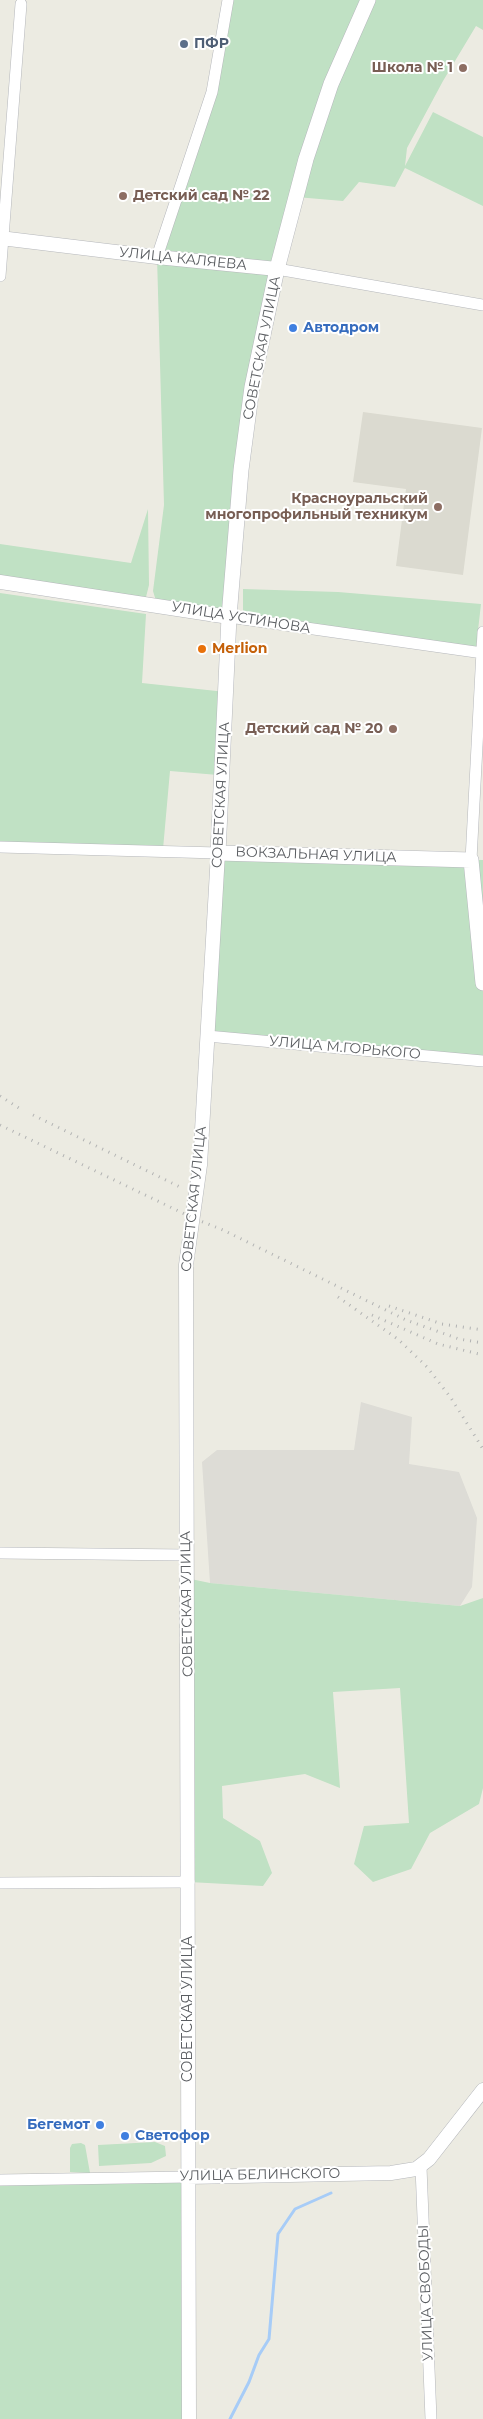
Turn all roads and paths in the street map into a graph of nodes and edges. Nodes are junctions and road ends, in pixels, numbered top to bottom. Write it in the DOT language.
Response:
graph roads {
  1 [pos="228,0"];
  2 [pos="368,0"];
  3 [pos="20,4"];
  4 [pos="1,238"];
  5 [pos="157,257"];
  6 [pos="277,269"];
  7 [pos="0,276"];
  8 [pos="483,305"];
  9 [pos="0,582"];
  10 [pos="229,617"];
  11 [pos="483,632"];
  12 [pos="482,652"];
  13 [pos="0,847"];
  14 [pos="218,852"];
  15 [pos="477,860"];
  16 [pos="483,983"];
  17 [pos="206,1036"];
  18 [pos="483,1061"];
  19 [pos="0,1553"];
  20 [pos="186,1555"];
  21 [pos="0,1882"];
  22 [pos="189,1882"];
  23 [pos="483,2090"];
  24 [pos="421,2166"];
  25 [pos="187,2177"];
  26 [pos="0,2180"];
  27 [pos="189,2419"];
  28 [pos="431,2419"];
  1 -- 5 [label="street"];
  2 -- 6 [label="main road, СОВЕТСКАЯ УЛИЦА"];
  3 -- 4 [label="street"];
  4 -- 5 [label="street, УЛИЦА КАЛЯЕВА"];
  4 -- 7 [label="street"];
  5 -- 6 [label="street, УЛИЦА КАЛЯЕВА"];
  6 -- 8 [label="street, УЛИЦА КАЛЯЕВА"];
  6 -- 10 [label="main road, СОВЕТСКАЯ УЛИЦА"];
  9 -- 10 [label="street, УЛИЦА УСТИНОВА"];
  10 -- 12 [label="street, УЛИЦА УСТИНОВА"];
  10 -- 14 [label="main road, СОВЕТСКАЯ УЛИЦА"];
  11 -- 12 [label="street"];
  12 -- 15 [label="street"];
  13 -- 14 [label="street, ВОКЗАЛЬНАЯ УЛИЦА"];
  14 -- 15 [label="main road, ВОКЗАЛЬНАЯ УЛИЦА"];
  14 -- 17 [label="street, СОВЕТСКАЯ УЛИЦА"];
  15 -- 16 [label="main road"];
  17 -- 18 [label="street, УЛИЦА М.ГОРЬКОГО"];
  17 -- 20 [label="street, СОВЕТСКАЯ УЛИЦА"];
  19 -- 20 [label="street"];
  20 -- 22 [label="street, СОВЕТСКАЯ УЛИЦА"];
  21 -- 22 [label="street"];
  22 -- 25 [label="street, СОВЕТСКАЯ УЛИЦА"];
  23 -- 24 [label="street"];
  24 -- 25 [label="street, УЛИЦА БЕЛИНСКОГО"];
  24 -- 28 [label="street, УЛИЦА СВОБОДЫ"];
  25 -- 26 [label="street, УЛИЦА БЕЛИНСКОГО"];
  25 -- 27 [label="street, СОВЕТСКАЯ УЛИЦА"];
}
